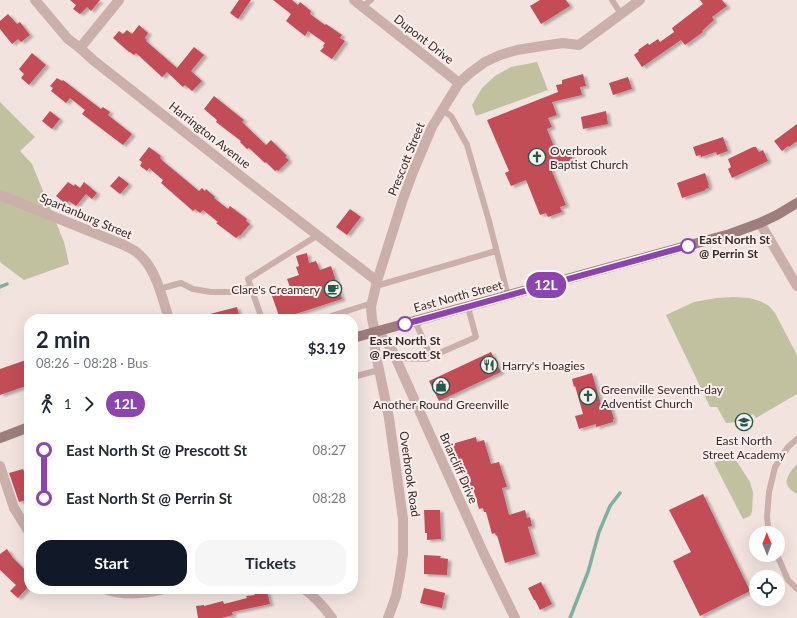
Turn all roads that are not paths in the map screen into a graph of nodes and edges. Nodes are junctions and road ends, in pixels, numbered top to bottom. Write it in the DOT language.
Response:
graph roads {
  1 [pos="35,0"];
  2 [pos="119,0"];
  3 [pos="354,0"];
  4 [pos="371,0"];
  5 [pos="612,0"];
  6 [pos="640,0"];
  7 [pos="362,6"];
  8 [pos="621,14"];
  9 [pos="80,48"];
  10 [pos="459,83"];
  11 [pos="442,110"];
  12 [pos="0,195"];
  13 [pos="797,203"];
  14 [pos="760,223"];
  15 [pos="318,236"];
  16 [pos="496,251"];
  17 [pos="377,283"];
  18 [pos="797,286"];
  19 [pos="251,287"];
  20 [pos="159,289"];
  21 [pos="508,296"];
  22 [pos="372,303"];
  23 [pos="468,306"];
  24 [pos="167,314"];
  25 [pos="260,314"];
  26 [pos="341,314"];
  27 [pos="415,321"];
  28 [pos="375,332"];
  29 [pos="358,337"];
  30 [pos="431,357"];
  31 [pos="395,358"];
  32 [pos="378,370"];
  33 [pos="358,376"];
  34 [pos="24,429"];
  35 [pos="0,438"];
  36 [pos="797,439"];
  37 [pos="0,466"];
  38 [pos="24,524"];
  39 [pos="768,526"];
  40 [pos="780,562"];
  41 [pos="797,589"];
  42 [pos="310,594"];
  43 [pos="332,618"];
  44 [pos="388,618"];
  45 [pos="515,618"];
  1 -- 9 [label="street, Harrington Avenue"];
  2 -- 9 [label="street"];
  3 -- 7 [label="street, Dupont Drive"];
  4 -- 7 [label="lane"];
  5 -- 8 [label="lane"];
  6 -- 8 [label="street, Prescott Street"];
  7 -- 10 [label="street, Dupont Drive"];
  8 -- 10 [label="street, Prescott Street"];
  9 -- 15 [label="street, Harrington Avenue"];
  10 -- 11 [label="street, Prescott Street"];
  11 -- 16 [label="lane"];
  11 -- 17 [label="street, Prescott Street"];
  12 -- 20 [label="street, Spartanburg Street"];
  13 -- 14 [label="main road, East North Street"];
  14 -- 18 [label="street"];
  14 -- 21 [label="main road, East North Street"];
  15 -- 17 [label="street, Harrington Avenue"];
  15 -- 19 [label="lane"];
  16 -- 17 [label="lane"];
  16 -- 21 [label="lane"];
  17 -- 22 [label="street, Prescott Street"];
  19 -- 20 [label="lane"];
  19 -- 25 [label="lane"];
  20 -- 24 [label="street, Spartanburg Street"];
  21 -- 23 [label="main road, East North Street"];
  22 -- 26 [label="lane"];
  22 -- 28 [label="street, Prescott Street"];
  23 -- 27 [label="main road, East North Street"];
  23 -- 30 [label="lane"];
  27 -- 28 [label="main road, East North Street"];
  27 -- 30 [label="lane"];
  28 -- 29 [label="main road, East North Street"];
  28 -- 31 [label="street, Briarcliff Drive"];
  28 -- 32 [label="street, Overbrook Road"];
  30 -- 31 [label="lane"];
  31 -- 45 [label="street, Briarcliff Drive"];
  32 -- 33 [label="lane"];
  32 -- 44 [label="street, Overbrook Road"];
  34 -- 35 [label="main road"];
  36 -- 39 [label="lane"];
  37 -- 38 [label="street"];
  40 -- 41 [label="lane"];
  42 -- 43 [label="street"];
}
